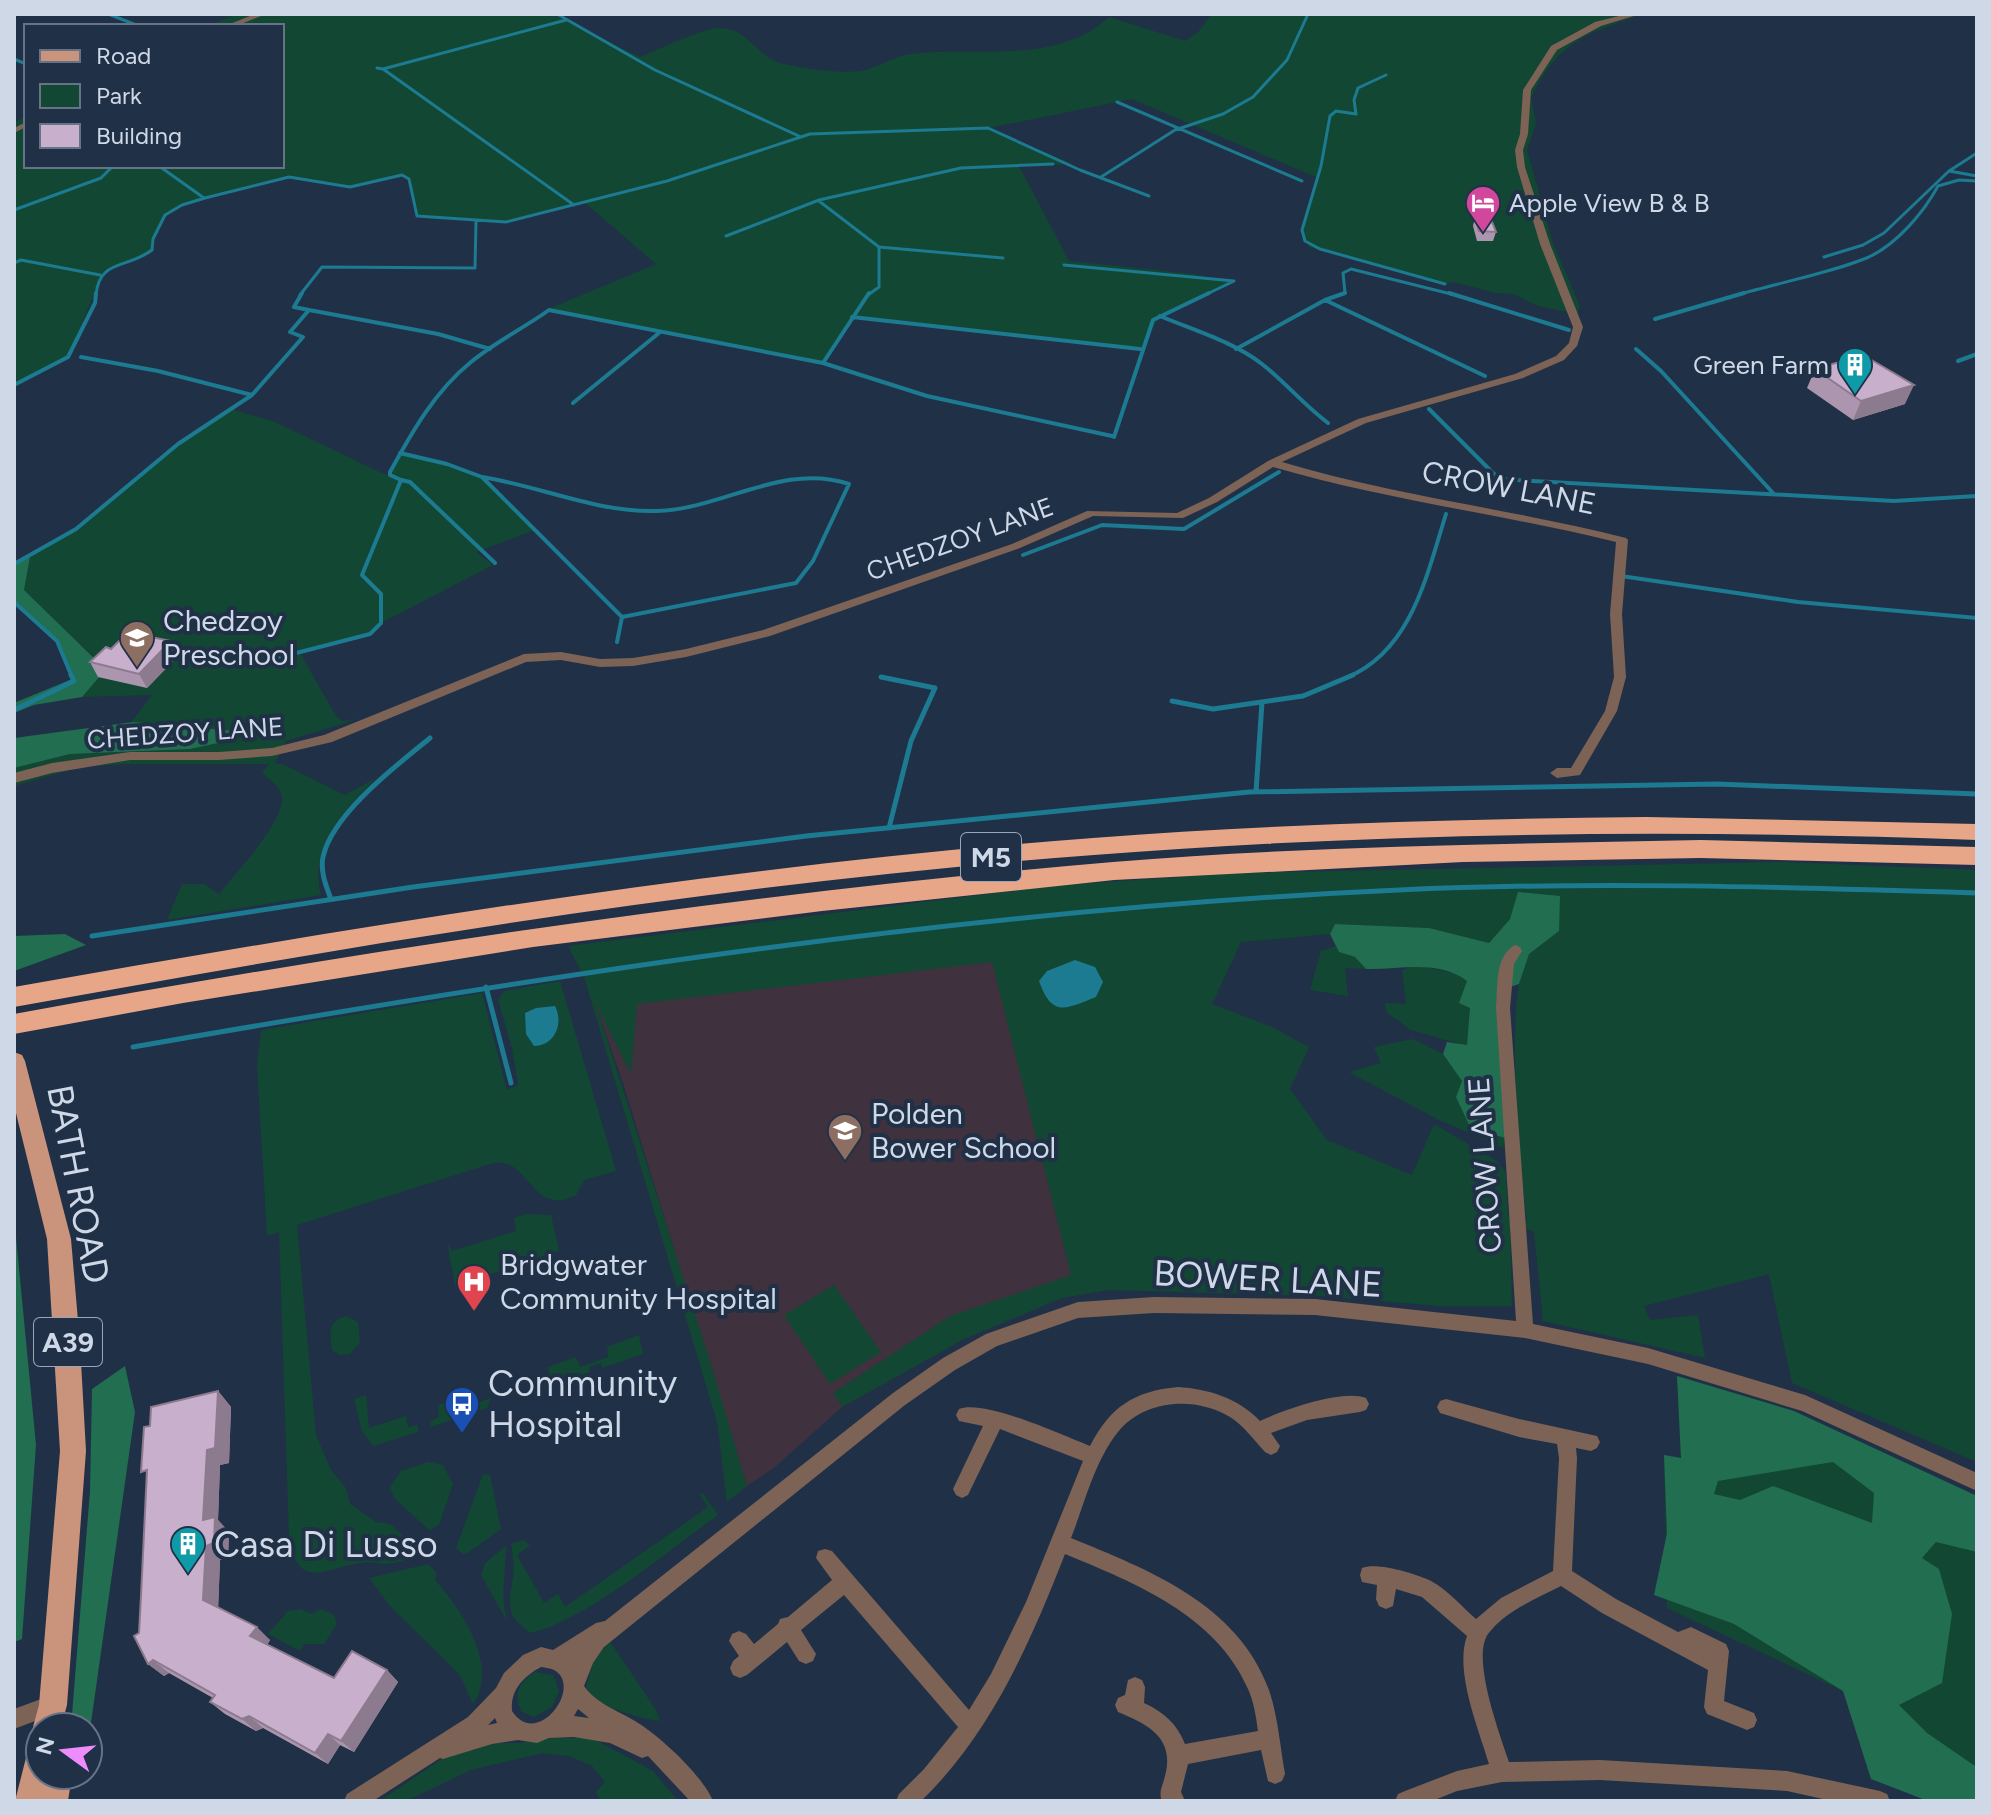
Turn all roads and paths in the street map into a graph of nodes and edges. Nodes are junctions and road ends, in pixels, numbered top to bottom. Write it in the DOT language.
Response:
graph roads {
  1 [pos="262,14"];
  2 [pos="1636,14"];
  3 [pos="234,24"];
  4 [pos="1272,463"];
  5 [pos="1557,773"];
  6 [pos="14,778"];
  7 [pos="1977,832"];
  8 [pos="1977,856"];
  9 [pos="1515,951"];
  10 [pos="14,997"];
  11 [pos="14,1024"];
  12 [pos="15,1065"];
  13 [pos="1525,1330"];
  14 [pos="1360,1404"];
  15 [pos="1446,1407"];
  16 [pos="965,1415"];
  17 [pos="996,1419"];
  18 [pos="1565,1437"];
  19 [pos="1591,1442"];
  20 [pos="1094,1456"];
  21 [pos="1977,1482"];
  22 [pos="962,1489"];
  23 [pos="1060,1543"];
  24 [pos="825,1558"];
  25 [pos="1562,1576"];
  26 [pos="845,1582"];
  27 [pos="1386,1599"];
  28 [pos="626,1615"];
  29 [pos="787,1626"];
  30 [pos="1477,1632"];
  31 [pos="739,1641"];
  32 [pos="806,1654"];
  33 [pos="556,1659"];
  34 [pos="574,1686"];
  35 [pos="1135,1687"];
  36 [pos="503,1695"];
  37 [pos="52,1711"];
  38 [pos="1747,1720"];
  39 [pos="969,1725"];
  40 [pos="520,1730"];
  41 [pos="545,1730"];
  42 [pos="1268,1739"];
  43 [pos="423,1755"];
  44 [pos="1179,1755"];
  45 [pos="670,1764"];
  46 [pos="1502,1772"];
  47 [pos="1275,1774"];
  48 [pos="911,1799"];
  49 [pos="354,1801"];
  50 [pos="703,1801"];
  51 [pos="1175,1801"];
  52 [pos="1405,1801"];
  53 [pos="1880,1801"];
  1 -- 3 [label="street"];
  2 -- 4 [label="street, CHEDZOY LANE"];
  4 -- 5 [label="street, CROW LANE"];
  4 -- 6 [label="street, CHEDZOY LANE"];
  7 -- 10 [label="highway, M5"];
  8 -- 11 [label="highway, M5"];
  9 -- 13 [label="street, CROW LANE"];
  12 -- 37 [label="main road, BATH ROAD / A39"];
  13 -- 21 [label="street, BOWER LANE"];
  13 -- 28 [label="street, BOWER LANE"];
  14 -- 20 [label="street"];
  15 -- 18 [label="street"];
  16 -- 17 [label="street"];
  17 -- 20 [label="street"];
  17 -- 22 [label="street"];
  18 -- 19 [label="street"];
  18 -- 25 [label="street"];
  20 -- 23 [label="street"];
  23 -- 39 [label="street"];
  23 -- 42 [label="street"];
  24 -- 26 [label="street"];
  25 -- 30 [label="street"];
  25 -- 38 [label="street"];
  26 -- 29 [label="street"];
  26 -- 39 [label="street"];
  27 -- 30 [label="street"];
  28 -- 33 [label="street, BOWER LANE"];
  28 -- 34 [label="street, BOWER LANE"];
  29 -- 31 [label="street"];
  29 -- 32 [label="street"];
  30 -- 46 [label="street"];
  33 -- 34 [label="street"];
  33 -- 36 [label="street"];
  34 -- 41 [label="street"];
  34 -- 45 [label="street"];
  35 -- 44 [label="street"];
  36 -- 40 [label="street"];
  36 -- 43 [label="street"];
  39 -- 48 [label="street"];
  40 -- 41 [label="street"];
  40 -- 43 [label="street"];
  41 -- 45 [label="street"];
  42 -- 44 [label="street"];
  42 -- 47 [label="street"];
  43 -- 49 [label="street"];
  44 -- 51 [label="street"];
  45 -- 50 [label="street"];
  46 -- 52 [label="street"];
  46 -- 53 [label="street"];
}
